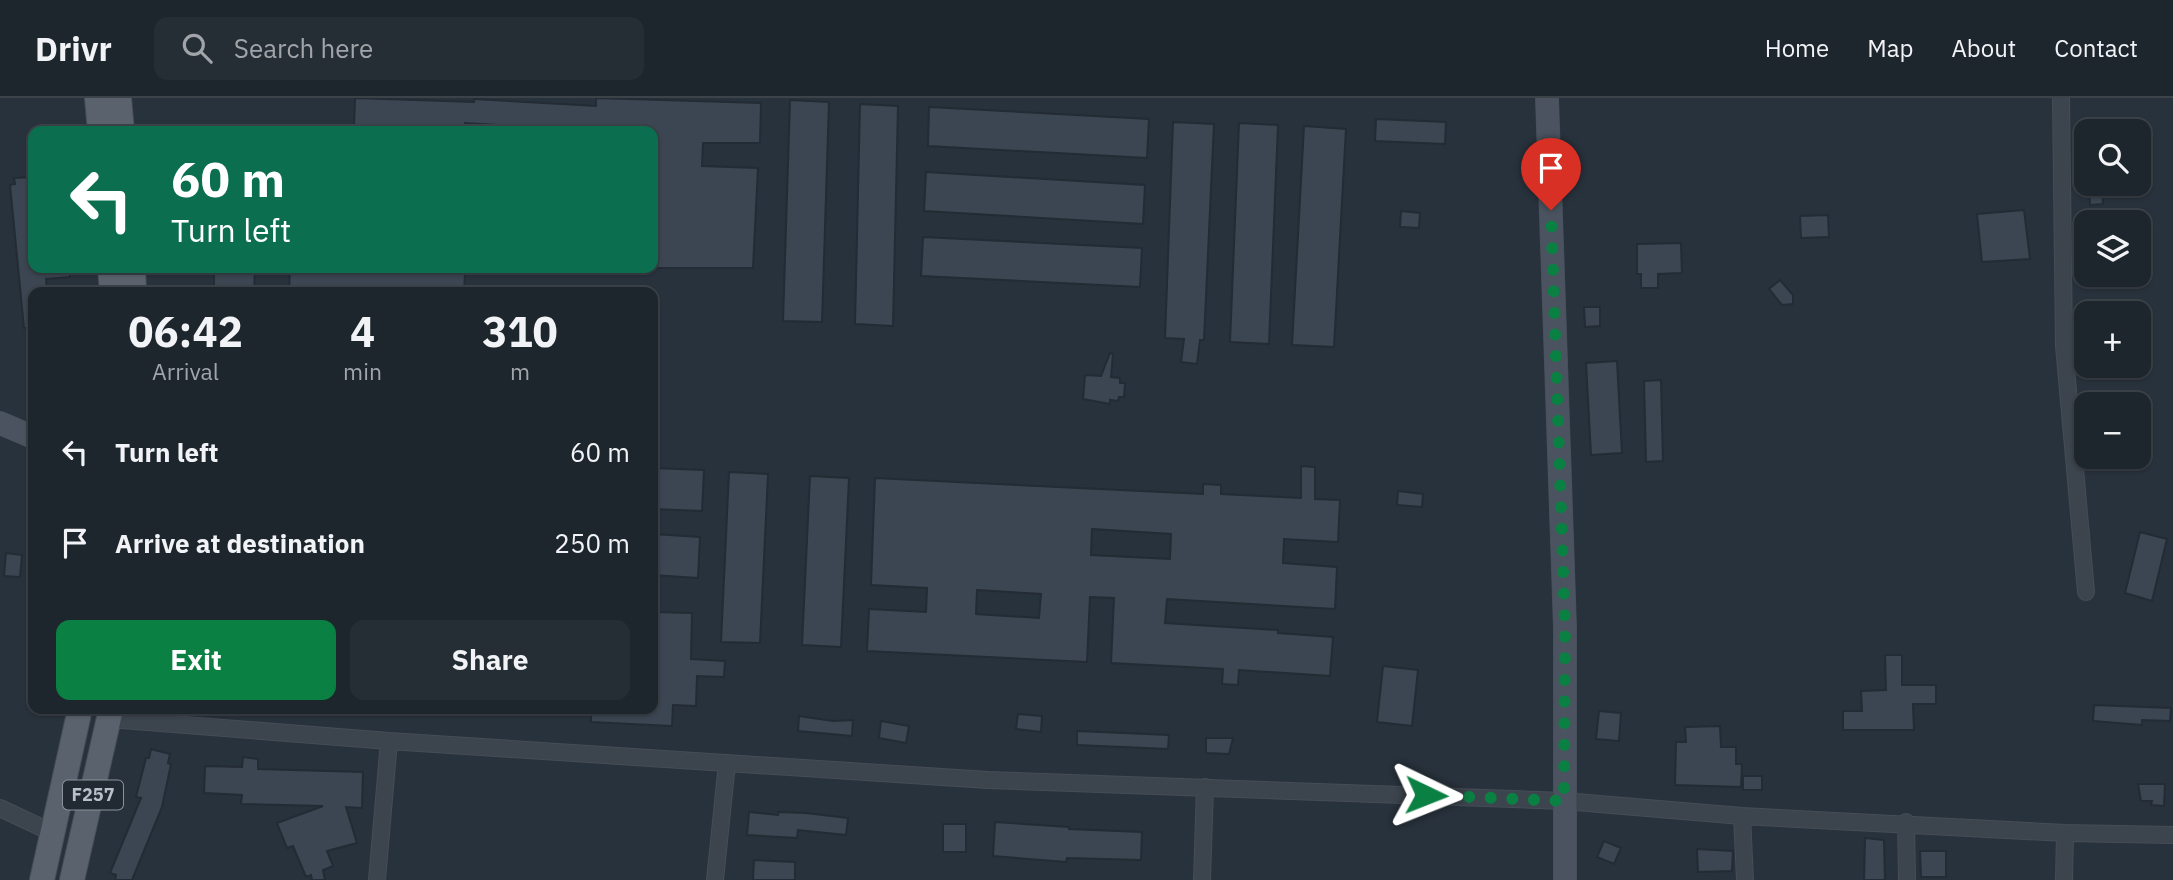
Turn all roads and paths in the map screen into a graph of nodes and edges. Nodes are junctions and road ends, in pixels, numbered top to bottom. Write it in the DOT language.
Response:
graph roads {
  1 [pos="97,98"];
  2 [pos="118,98"];
  3 [pos="1547,98"];
  4 [pos="2062,98"];
  5 [pos="100,126"];
  6 [pos="121,126"];
  7 [pos="0,423"];
  8 [pos="28,435"];
  9 [pos="2086,592"];
  10 [pos="79,714"];
  11 [pos="110,714"];
  12 [pos="390,741"];
  13 [pos="727,763"];
  14 [pos="1205,787"];
  15 [pos="1564,801"];
  16 [pos="0,808"];
  17 [pos="1742,816"];
  18 [pos="1906,822"];
  19 [pos="53,833"];
  20 [pos="2065,833"];
  21 [pos="2173,835"];
  22 [pos="42,880"];
  23 [pos="72,880"];
  24 [pos="377,880"];
  25 [pos="715,880"];
  26 [pos="1202,880"];
  27 [pos="1565,880"];
  28 [pos="1745,880"];
  29 [pos="1907,880"];
  30 [pos="2064,880"];
  1 -- 5 [label="main road"];
  2 -- 6 [label="main road"];
  3 -- 15 [label="street"];
  4 -- 9 [label="street"];
  7 -- 8 [label="street"];
  10 -- 19 [label="main road, F257"];
  11 -- 12 [label="street"];
  11 -- 23 [label="main road, F257"];
  12 -- 13 [label="street"];
  12 -- 24 [label="street"];
  13 -- 14 [label="street"];
  13 -- 25 [label="street"];
  14 -- 15 [label="street"];
  14 -- 26 [label="street"];
  15 -- 17 [label="street"];
  15 -- 27 [label="street"];
  16 -- 19 [label="street"];
  17 -- 18 [label="street"];
  17 -- 28 [label="street"];
  18 -- 20 [label="street"];
  18 -- 29 [label="street"];
  19 -- 22 [label="main road, F257"];
  20 -- 21 [label="street"];
  20 -- 30 [label="street"];
}
